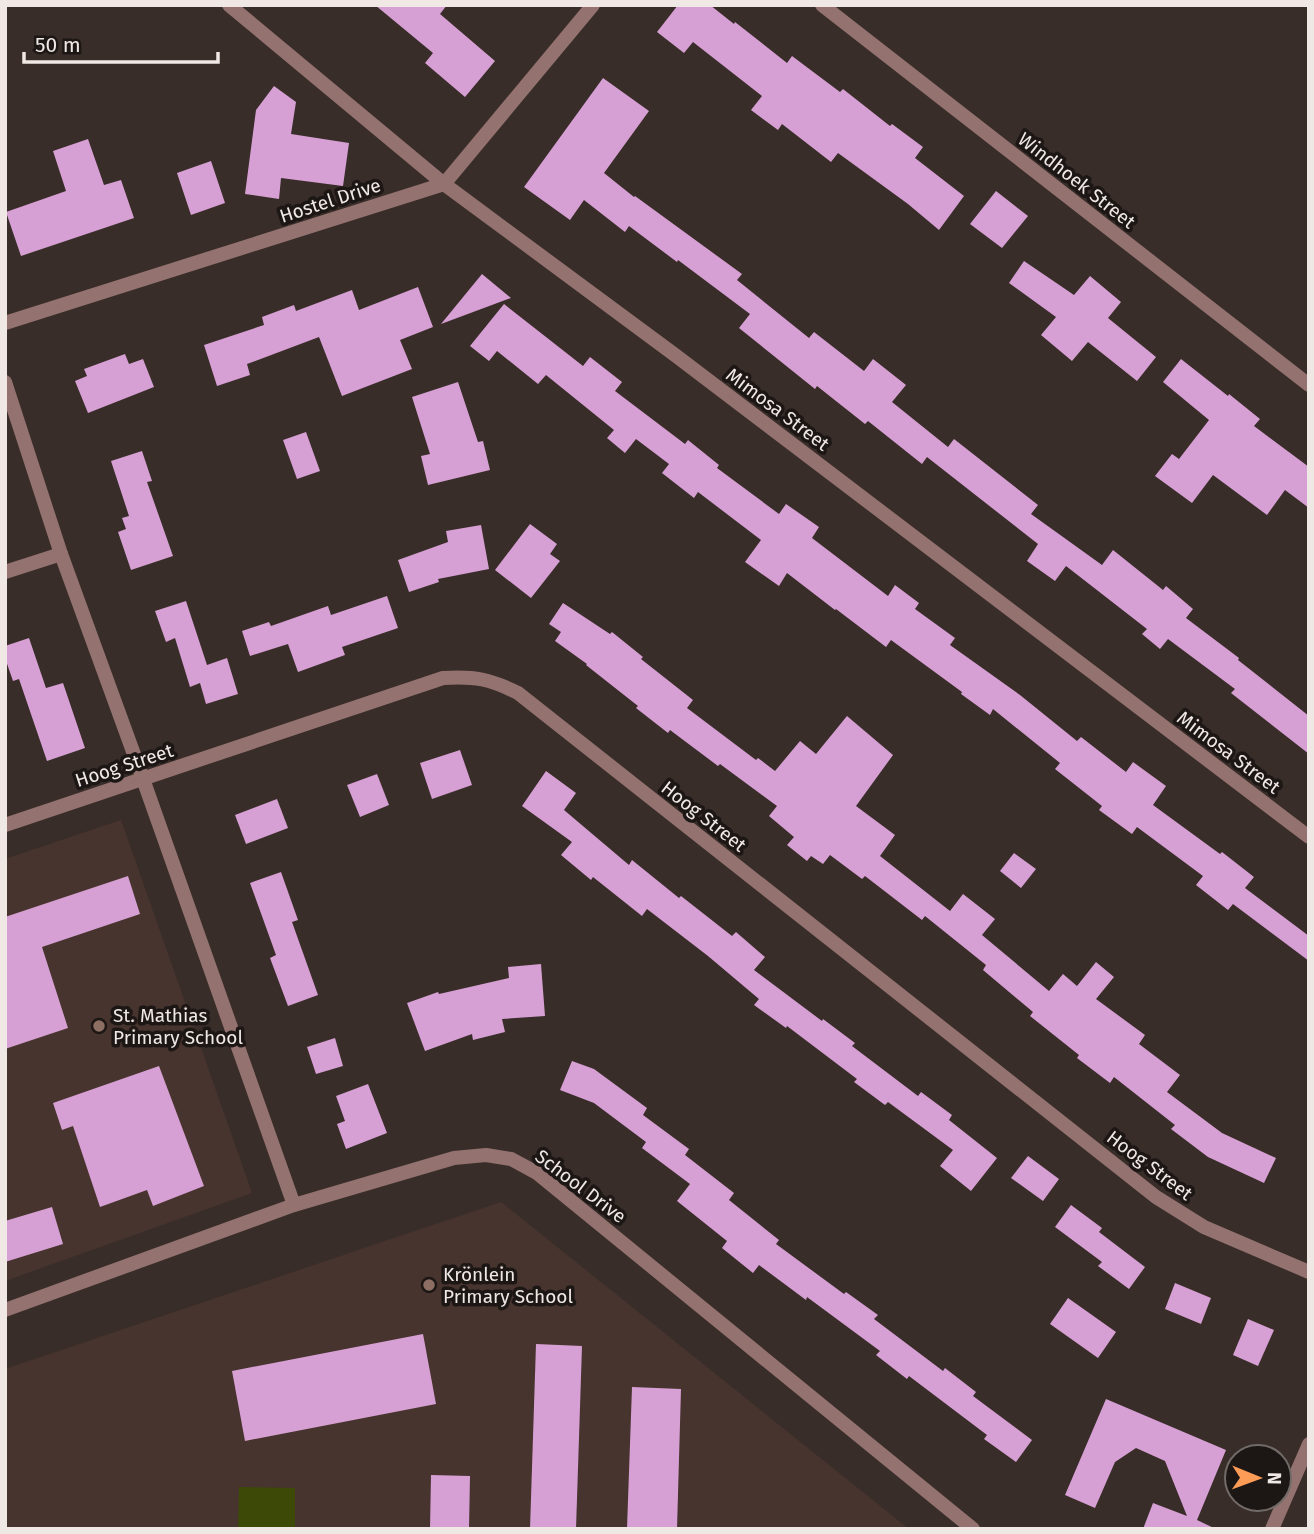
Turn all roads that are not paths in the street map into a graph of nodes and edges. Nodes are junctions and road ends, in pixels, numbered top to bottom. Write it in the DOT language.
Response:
graph roads {
  1 [pos="229,5"];
  2 [pos="593,5"];
  3 [pos="822,5"];
  4 [pos="443,184"];
  5 [pos="5,323"];
  6 [pos="5,382"];
  7 [pos="1309,385"];
  8 [pos="61,554"];
  9 [pos="5,572"];
  10 [pos="143,779"];
  11 [pos="5,825"];
  12 [pos="1309,837"];
  13 [pos="294,1205"];
  14 [pos="1309,1272"];
  15 [pos="5,1310"];
  16 [pos="1309,1444"];
  17 [pos="973,1529"];
  18 [pos="1272,1529"];
  1 -- 4 [label="street, Mimosa Street"];
  2 -- 4 [label="street"];
  3 -- 7 [label="street, Windhoek Street"];
  4 -- 5 [label="street, Hostel Drive"];
  4 -- 12 [label="street, Mimosa Street"];
  6 -- 8 [label="street"];
  8 -- 9 [label="street"];
  8 -- 10 [label="street"];
  10 -- 11 [label="street, Hoog Street"];
  10 -- 13 [label="street"];
  10 -- 14 [label="street, Hoog Street"];
  13 -- 15 [label="street, School Drive"];
  13 -- 17 [label="street, School Drive"];
  16 -- 18 [label="street"];
}
